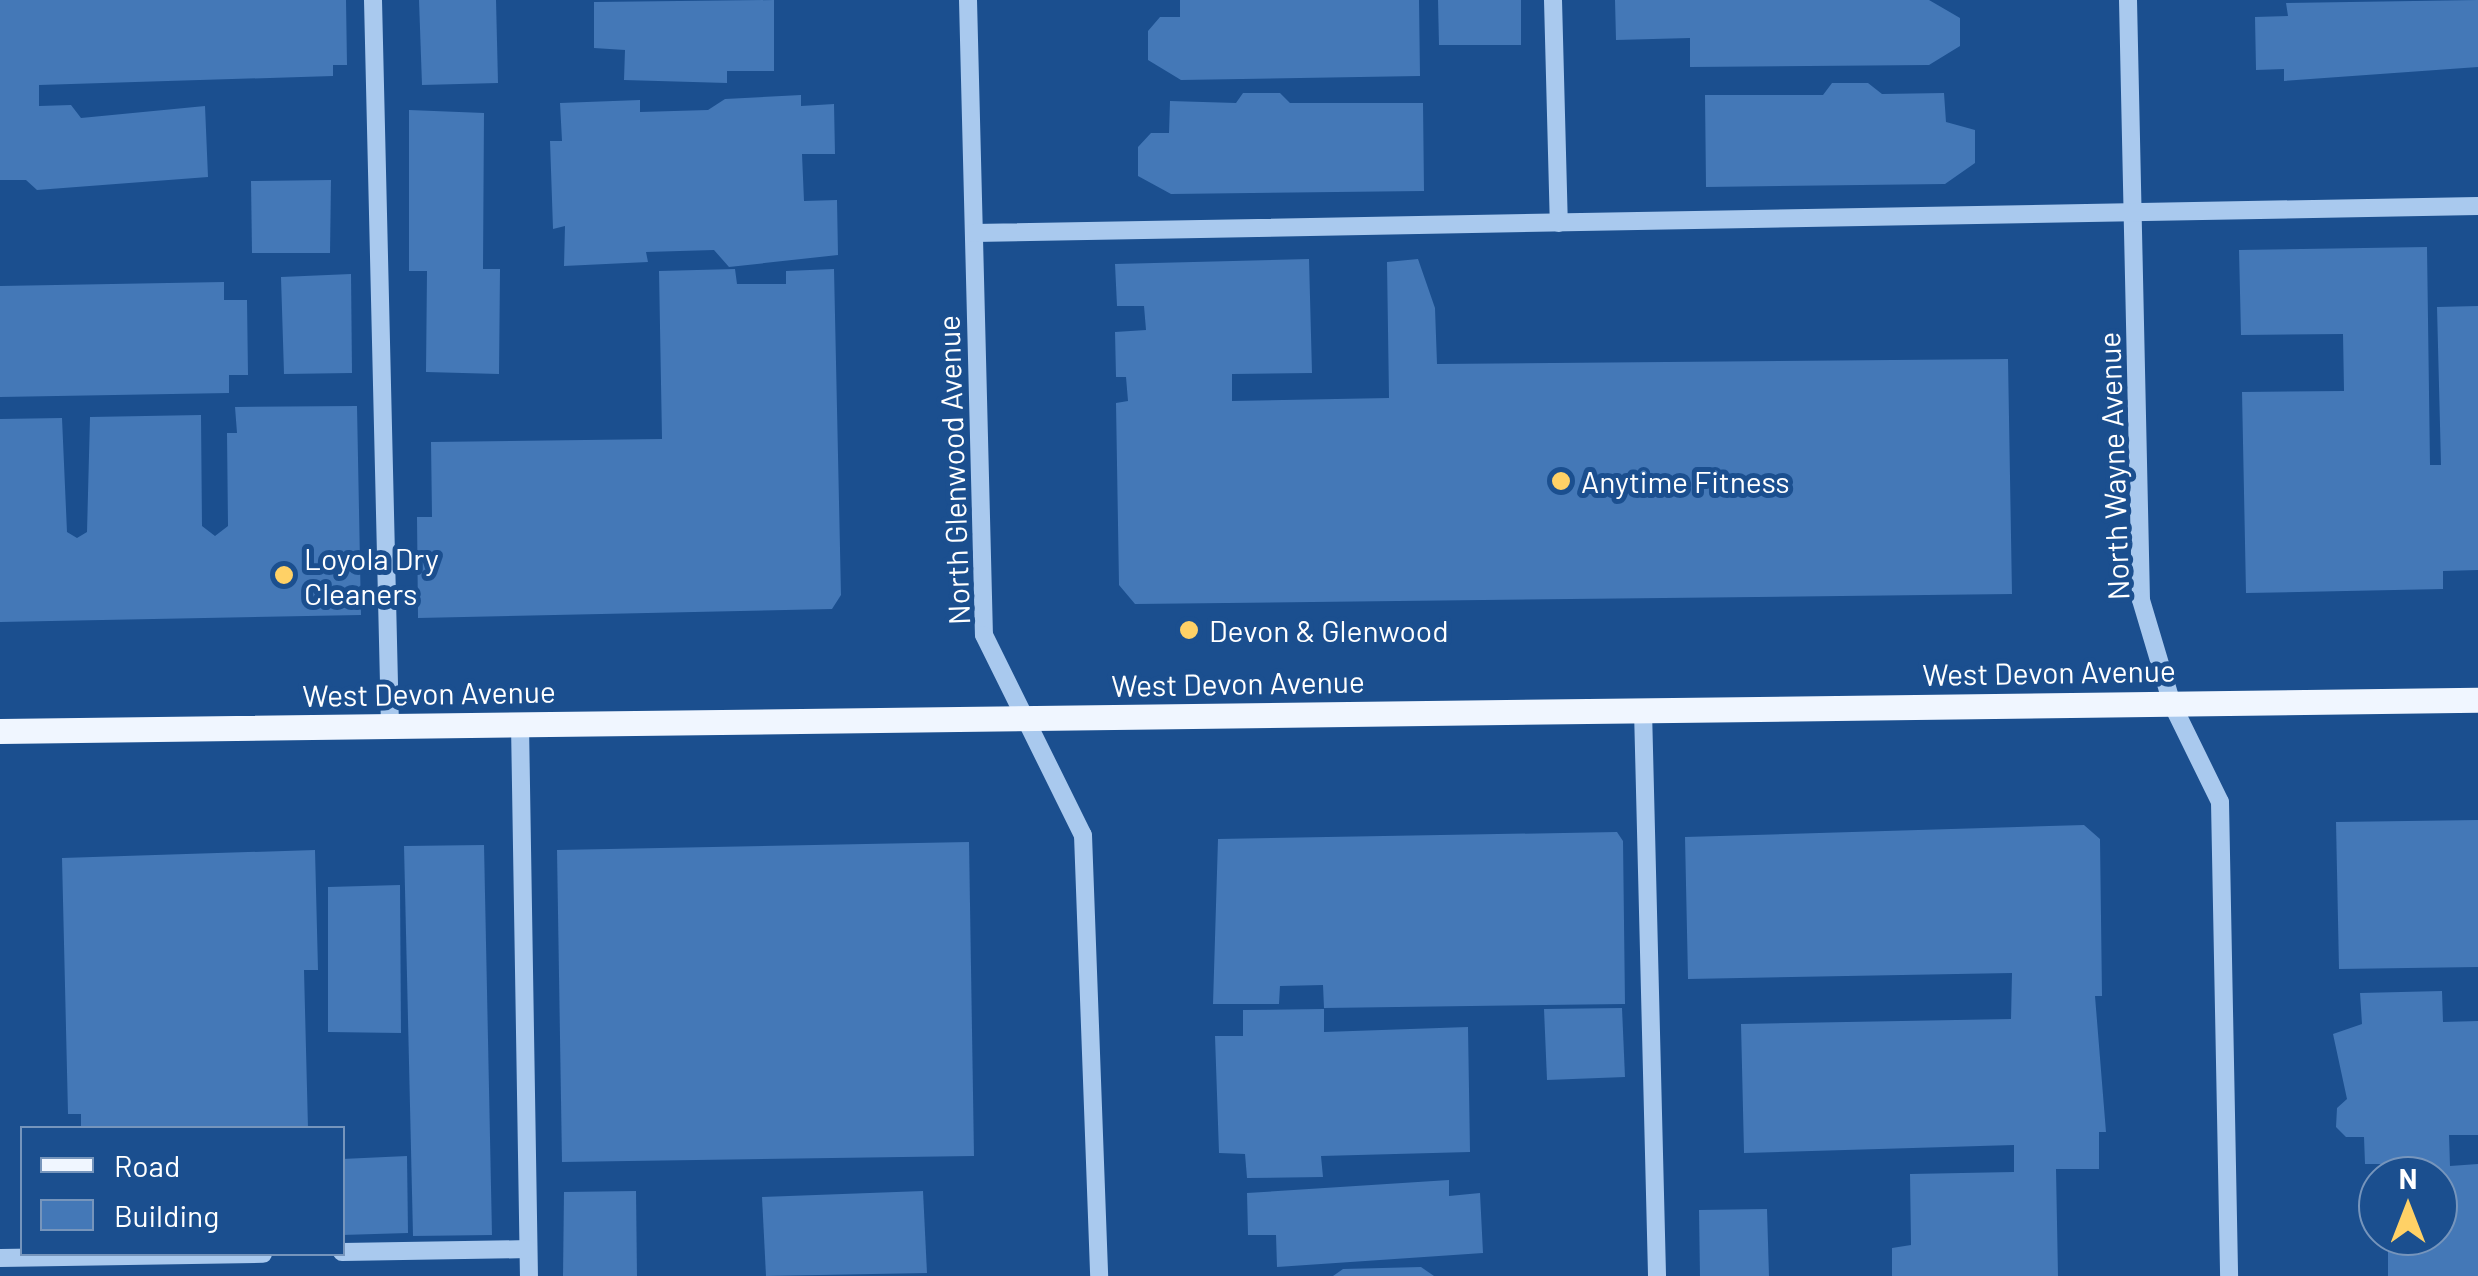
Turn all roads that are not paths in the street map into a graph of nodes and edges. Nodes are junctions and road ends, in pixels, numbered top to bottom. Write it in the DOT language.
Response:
graph roads {
  1 [pos="373,0"];
  2 [pos="968,0"];
  3 [pos="1553,0"];
  4 [pos="2128,0"];
  5 [pos="2478,206"];
  6 [pos="2134,211"];
  7 [pos="1559,223"];
  8 [pos="974,233"];
  9 [pos="2478,700"];
  10 [pos="2172,704"];
  11 [pos="1643,710"];
  12 [pos="1026,719"];
  13 [pos="520,724"];
  14 [pos="390,726"];
  15 [pos="0,730"];
  16 [pos="528,1249"];
  17 [pos="345,1252"];
  18 [pos="132,1256"];
  19 [pos="0,1258"];
  20 [pos="529,1276"];
  21 [pos="1098,1276"];
  22 [pos="1657,1276"];
  23 [pos="2229,1276"];
  1 -- 14 [label="street"];
  2 -- 8 [label="street, North Glenwood Avenue"];
  3 -- 7 [label="street"];
  4 -- 6 [label="street, North Wayne Avenue"];
  5 -- 6 [label="street"];
  6 -- 7 [label="street"];
  6 -- 10 [label="street, North Wayne Avenue"];
  7 -- 8 [label="street"];
  8 -- 12 [label="street, North Glenwood Avenue"];
  9 -- 10 [label="main road, West Devon Avenue"];
  10 -- 11 [label="main road, West Devon Avenue"];
  10 -- 23 [label="street, North Wayne Avenue"];
  11 -- 12 [label="main road, West Devon Avenue"];
  11 -- 22 [label="street"];
  12 -- 13 [label="main road, West Devon Avenue"];
  12 -- 21 [label="street, North Glenwood Avenue"];
  13 -- 14 [label="main road, West Devon Avenue"];
  13 -- 16 [label="street"];
  14 -- 15 [label="main road, West Devon Avenue"];
  16 -- 17 [label="street"];
  16 -- 20 [label="street"];
  18 -- 19 [label="street"];
}
